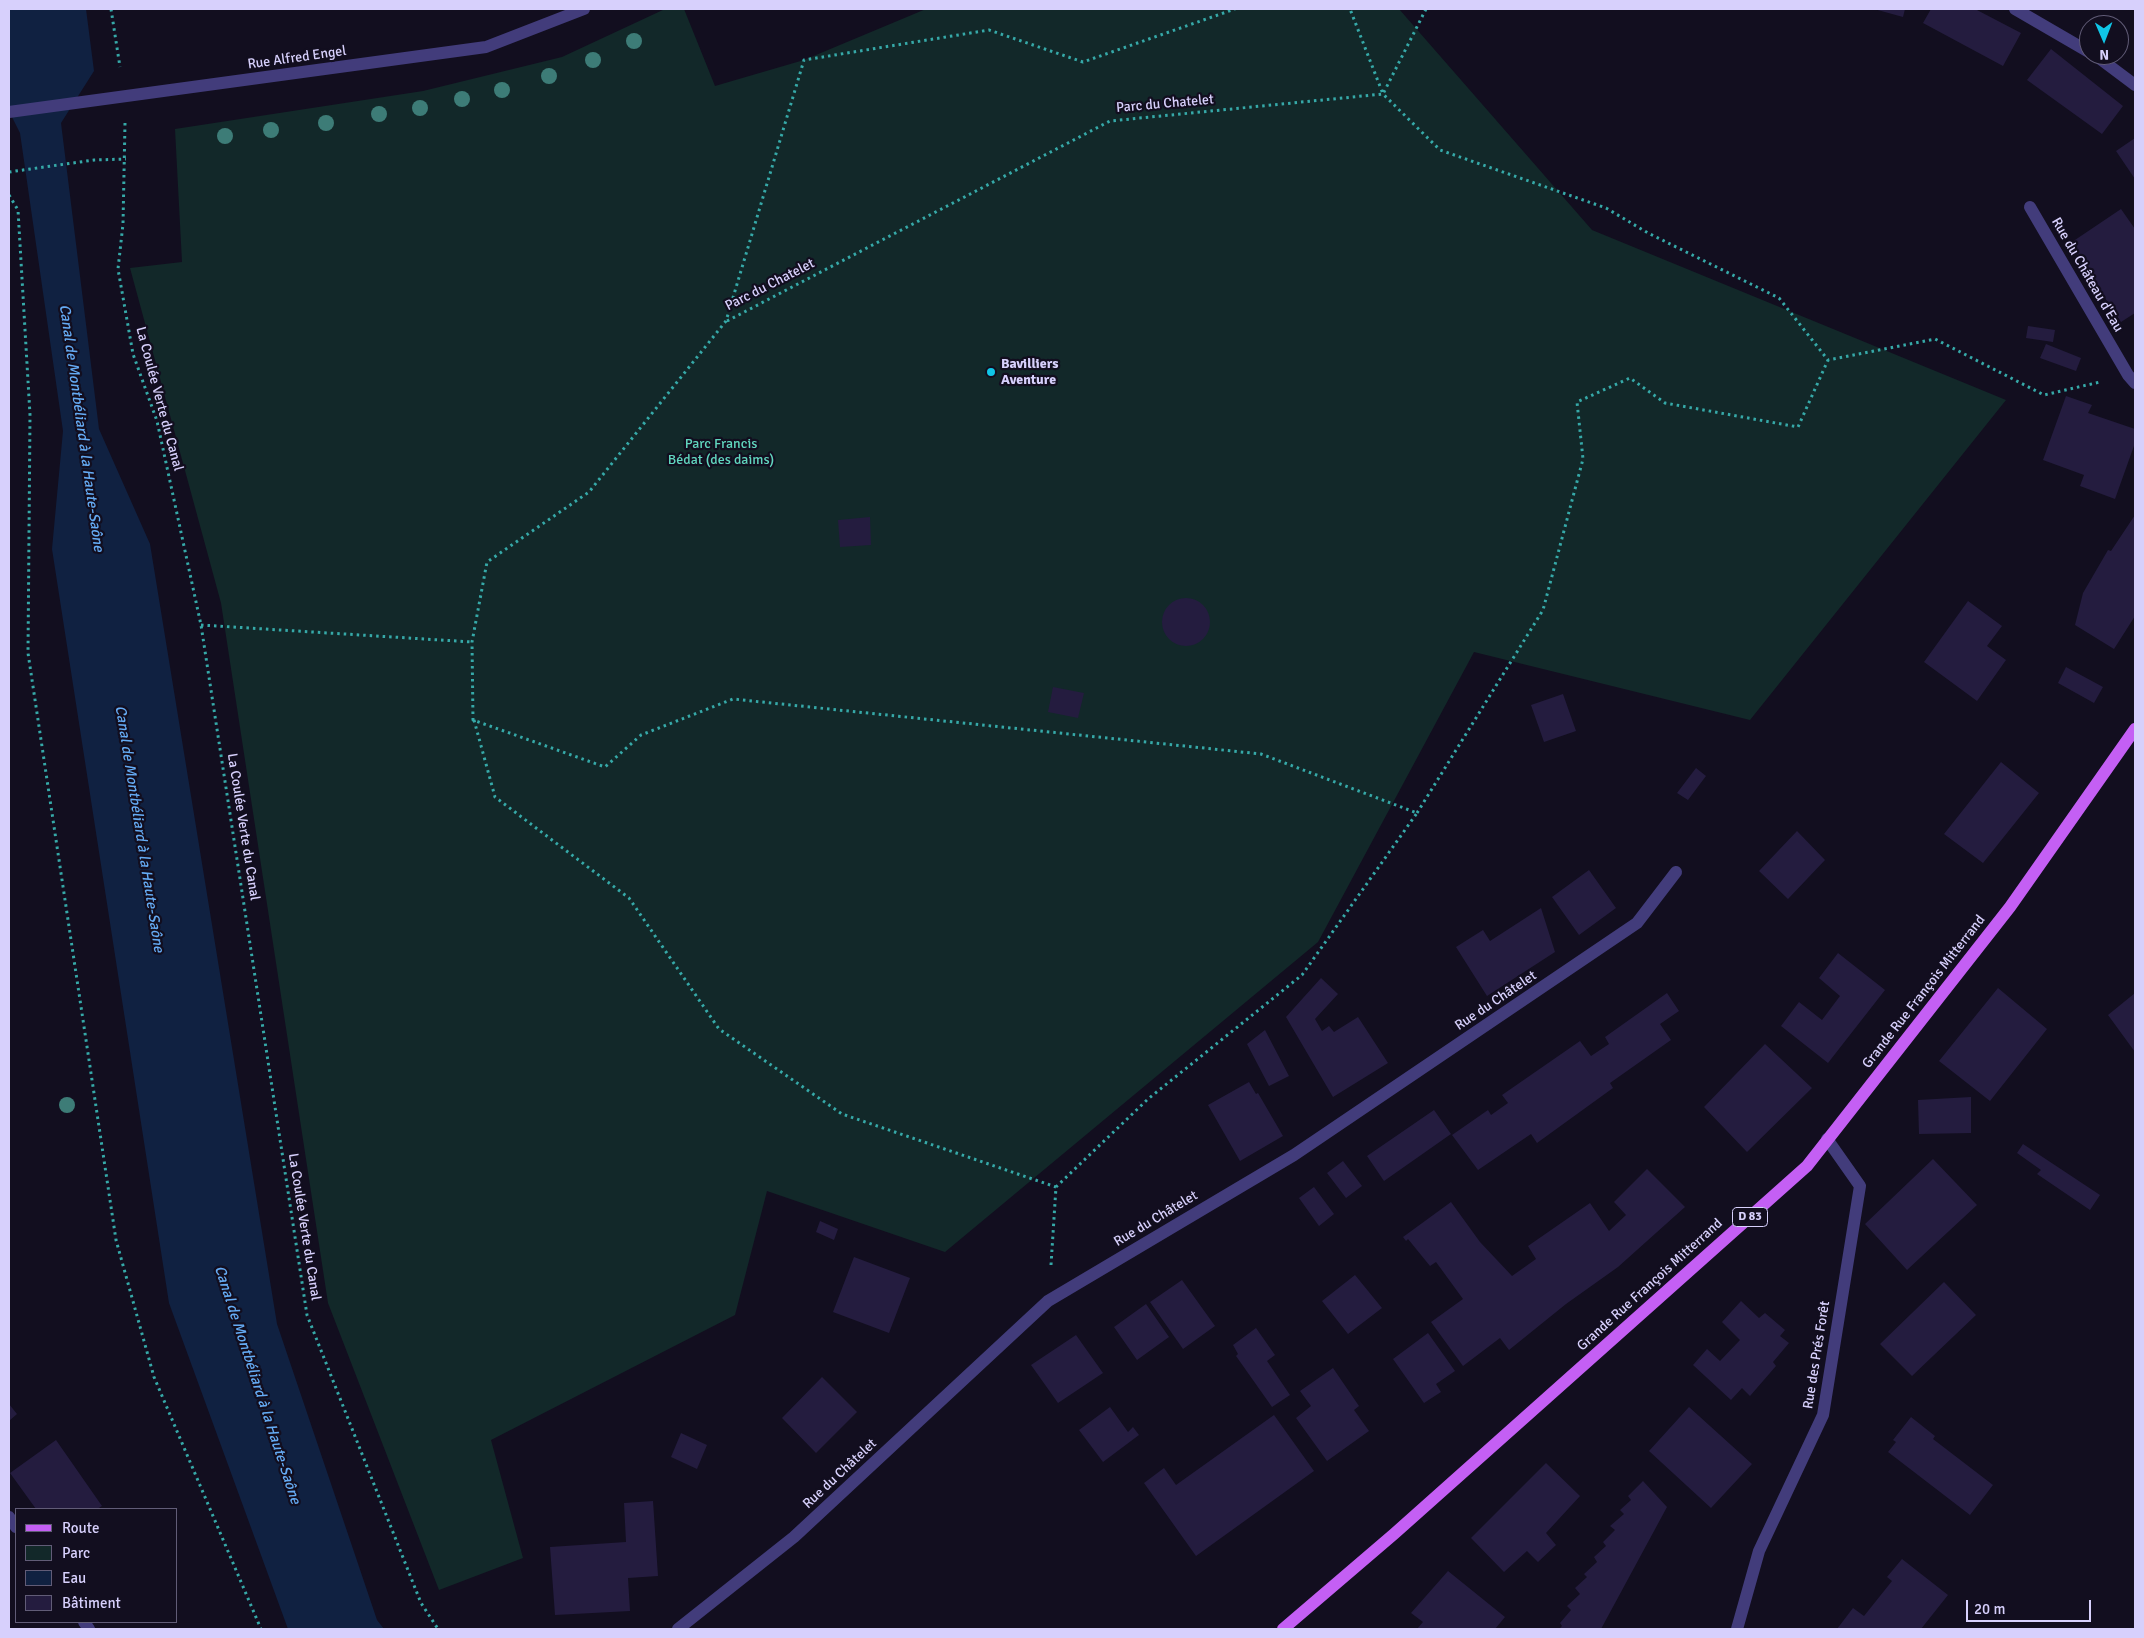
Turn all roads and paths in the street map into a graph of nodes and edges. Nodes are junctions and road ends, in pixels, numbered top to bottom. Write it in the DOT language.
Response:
graph roads {
  1 [pos="112,9"];
  2 [pos="584,9"];
  3 [pos="1235,9"];
  4 [pos="1350,9"];
  5 [pos="1426,9"];
  6 [pos="2015,9"];
  7 [pos="2079,46"];
  8 [pos="2108,65"];
  9 [pos="2135,85"];
  10 [pos="1383,94"];
  11 [pos="125,97"];
  12 [pos="9,112"];
  13 [pos="126,159"];
  14 [pos="9,172"];
  15 [pos="9,194"];
  16 [pos="2030,207"];
  17 [pos="726,321"];
  18 [pos="1828,360"];
  19 [pos="2131,379"];
  20 [pos="201,625"];
  21 [pos="472,642"];
  22 [pos="473,720"];
  23 [pos="2135,730"];
  24 [pos="1417,813"];
  25 [pos="1676,872"];
  26 [pos="1827,1139"];
  27 [pos="1056,1187"];
  28 [pos="1048,1301"];
  29 [pos="261,1629"];
  30 [pos="438,1629"];
  31 [pos="678,1629"];
  32 [pos="1283,1629"];
  33 [pos="1738,1629"];
  1 -- 11 [label="path, La Coulée Verte du Canal"];
  2 -- 11 [label="street, Rue Alfred Engel"];
  3 -- 17 [label="path, Parc du Chatelet"];
  4 -- 10 [label="path"];
  5 -- 10 [label="path"];
  6 -- 7 [label="street"];
  8 -- 9 [label="street"];
  10 -- 17 [label="path, Parc du Chatelet"];
  10 -- 18 [label="path"];
  11 -- 12 [label="street, Rue Alfred Engel"];
  11 -- 13 [label="path, La Coulée Verte du Canal"];
  13 -- 14 [label="path"];
  13 -- 20 [label="path, La Coulée Verte du Canal"];
  15 -- 29 [label="path"];
  16 -- 19 [label="street, Rue du Château d'Eau"];
  17 -- 21 [label="path"];
  18 -- 19 [label="path"];
  18 -- 24 [label="path"];
  20 -- 21 [label="path"];
  20 -- 30 [label="path, La Coulée Verte du Canal"];
  21 -- 22 [label="path"];
  22 -- 24 [label="path"];
  22 -- 27 [label="path"];
  23 -- 26 [label="main road, Grande Rue François Mitterrand / D 83"];
  24 -- 27 [label="path"];
  25 -- 28 [label="street, Rue du Châtelet"];
  26 -- 32 [label="main road, Grande Rue François Mitterrand / D 83"];
  26 -- 33 [label="street, Rue des Prés Forêt"];
  27 -- 28 [label="path"];
  28 -- 31 [label="street, Rue du Châtelet"];
}
